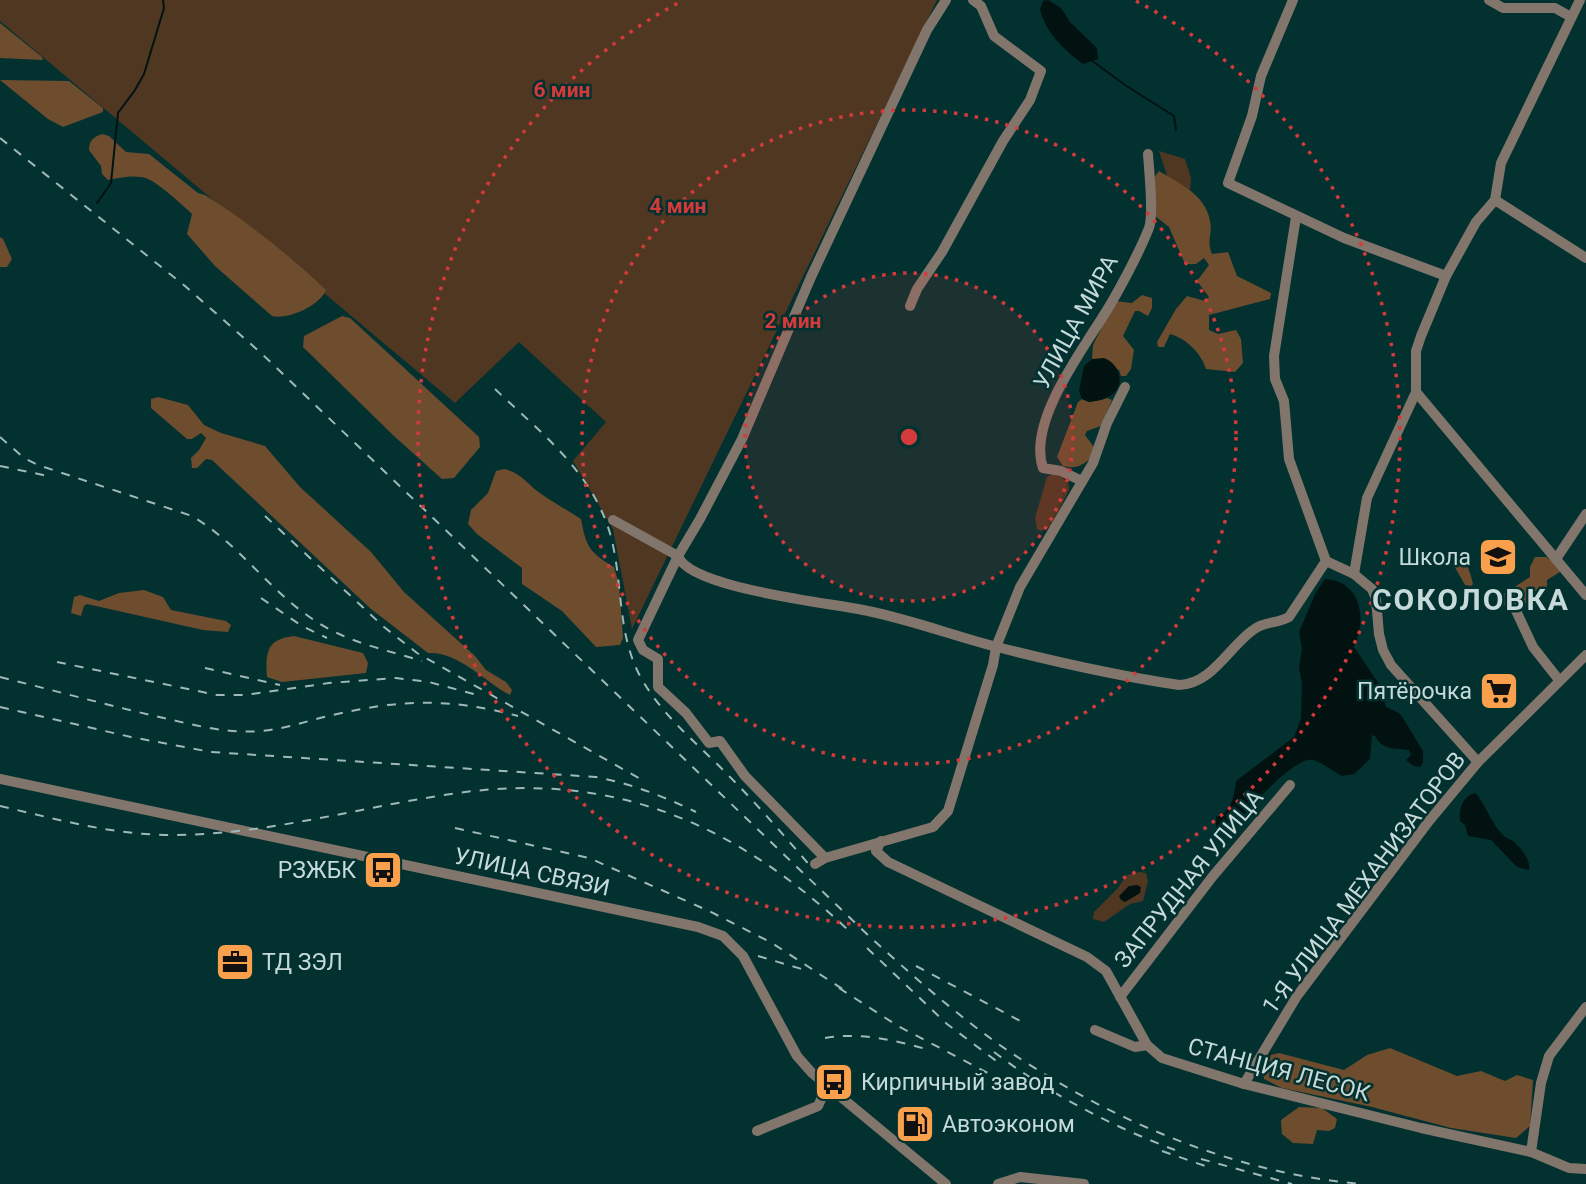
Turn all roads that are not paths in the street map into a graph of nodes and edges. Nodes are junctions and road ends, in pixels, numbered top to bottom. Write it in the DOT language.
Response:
graph roads {
  1 [pos="946,0"];
  2 [pos="973,0"];
  3 [pos="1293,0"];
  4 [pos="1489,0"];
  5 [pos="1580,0"];
  6 [pos="1571,17"];
  7 [pos="1149,154"];
  8 [pos="1495,200"];
  9 [pos="1296,217"];
  10 [pos="1586,258"];
  11 [pos="1446,276"];
  12 [pos="911,306"];
  13 [pos="1125,387"];
  14 [pos="1416,392"];
  15 [pos="1082,481"];
  16 [pos="1586,514"];
  17 [pos="612,520"];
  18 [pos="678,555"];
  19 [pos="1556,559"];
  20 [pos="1326,561"];
  21 [pos="1354,574"];
  22 [pos="1586,595"];
  23 [pos="1511,600"];
  24 [pos="996,647"];
  25 [pos="1586,655"];
  26 [pos="1559,680"];
  27 [pos="1478,762"];
  28 [pos="0,779"];
  29 [pos="1290,785"];
  30 [pos="881,841"];
  31 [pos="825,858"];
  32 [pos="815,864"];
  33 [pos="1120,997"];
  34 [pos="1586,1007"];
  35 [pos="1095,1031"];
  36 [pos="1147,1045"];
  37 [pos="821,1080"];
  38 [pos="1244,1084"];
  39 [pos="757,1131"];
  40 [pos="1531,1152"];
  41 [pos="1586,1169"];
  42 [pos="946,1184"];
  43 [pos="998,1184"];
  44 [pos="1084,1184"];
  1 -- 18 [label="street"];
  2 -- 12 [label="street"];
  3 -- 9 [label="street"];
  4 -- 6 [label="street"];
  5 -- 6 [label="street"];
  6 -- 8 [label="street"];
  7 -- 15 [label="street, УЛИЦА МИРА"];
  8 -- 10 [label="street"];
  8 -- 11 [label="street"];
  9 -- 11 [label="street"];
  9 -- 20 [label="street"];
  11 -- 14 [label="street"];
  13 -- 15 [label="street"];
  14 -- 19 [label="street"];
  14 -- 21 [label="street"];
  15 -- 24 [label="street"];
  16 -- 19 [label="street"];
  17 -- 18 [label="street"];
  18 -- 24 [label="street"];
  18 -- 31 [label="street"];
  19 -- 22 [label="street"];
  20 -- 21 [label="street"];
  20 -- 24 [label="street"];
  21 -- 27 [label="street"];
  23 -- 26 [label="street"];
  24 -- 30 [label="street"];
  25 -- 26 [label="street, 1-Я УЛИЦА МЕХАНИЗАТОРОВ"];
  26 -- 27 [label="street, 1-Я УЛИЦА МЕХАНИЗАТОРОВ"];
  27 -- 38 [label="street, 1-Я УЛИЦА МЕХАНИЗАТОРОВ"];
  28 -- 37 [label="street, УЛИЦА СВЯЗИ"];
  29 -- 33 [label="street, ЗАПРУДНАЯ УЛИЦА"];
  30 -- 31 [label="street"];
  30 -- 33 [label="street"];
  31 -- 32 [label="street"];
  33 -- 36 [label="street"];
  34 -- 40 [label="street"];
  35 -- 36 [label="street"];
  36 -- 38 [label="street, СТАНЦИЯ ЛЕСОК"];
  37 -- 39 [label="street"];
  37 -- 42 [label="street, УЛИЦА СВЯЗИ"];
  38 -- 40 [label="street, СТАНЦИЯ ЛЕСОК"];
  40 -- 41 [label="street, СТАНЦИЯ ЛЕСОК"];
  43 -- 44 [label="street"];
}
